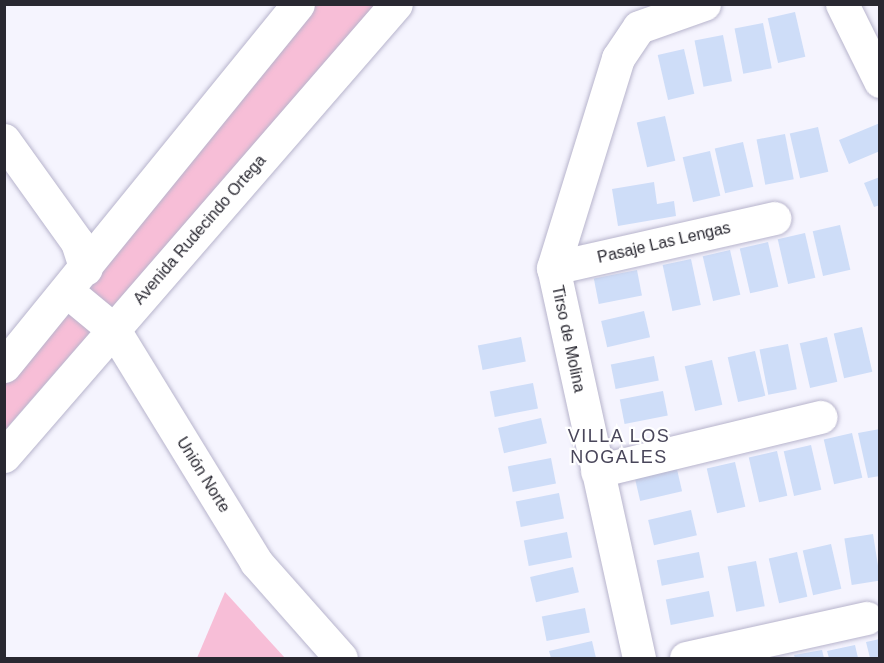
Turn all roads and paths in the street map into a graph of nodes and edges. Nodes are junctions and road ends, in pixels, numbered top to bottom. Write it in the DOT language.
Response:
graph roads {
  1 [pos="298,4"];
  2 [pos="396,4"];
  3 [pos="704,4"];
  4 [pos="842,4"];
  5 [pos="879,81"];
  6 [pos="4,140"];
  7 [pos="774,218"];
  8 [pos="553,268"];
  9 [pos="77,281"];
  10 [pos="114,330"];
  11 [pos="4,366"];
  12 [pos="821,417"];
  13 [pos="4,456"];
  14 [pos="597,471"];
  15 [pos="867,618"];
  16 [pos="341,658"];
  17 [pos="639,658"];
  18 [pos="686,658"];
  1 -- 9 [label="street"];
  2 -- 10 [label="street, Avenida Rudecindo Ortega"];
  3 -- 8 [label="street, Tirso de Molina"];
  4 -- 5 [label="street"];
  6 -- 9 [label="street"];
  7 -- 8 [label="street, Pasaje Las Lengas"];
  8 -- 14 [label="street, Tirso de Molina"];
  9 -- 10 [label="street, Unión Norte"];
  9 -- 11 [label="street"];
  10 -- 13 [label="street, Avenida Rudecindo Ortega"];
  10 -- 16 [label="street, Unión Norte"];
  12 -- 14 [label="street"];
  14 -- 17 [label="street, Tirso de Molina"];
  15 -- 18 [label="street"];
}
